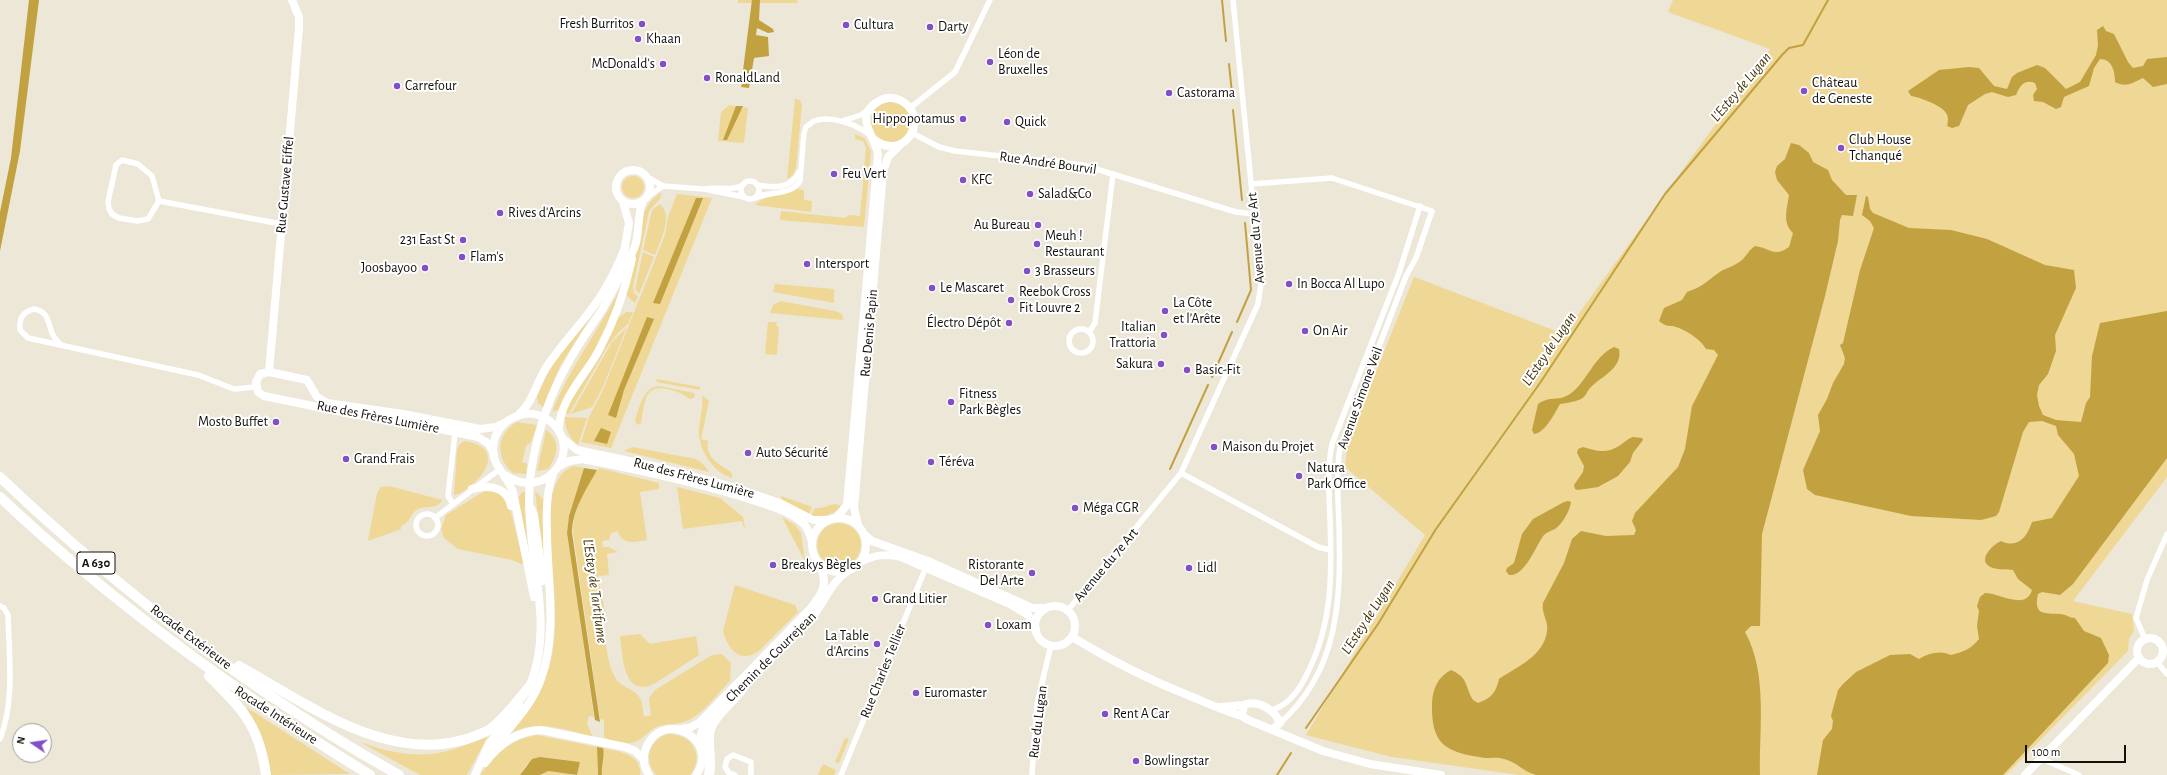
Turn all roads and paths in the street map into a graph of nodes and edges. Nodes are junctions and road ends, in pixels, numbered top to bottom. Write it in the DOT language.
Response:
graph roads {
  1 [pos="292,0"];
  2 [pos="990,0"];
  3 [pos="1233,0"];
  4 [pos="910,108"];
  5 [pos="870,109"];
  6 [pos="842,122"];
  7 [pos="912,133"];
  8 [pos="871,137"];
  9 [pos="900,145"];
  10 [pos="801,166"];
  11 [pos="1113,174"];
  12 [pos="647,177"];
  13 [pos="757,184"];
  14 [pos="1251,184"];
  15 [pos="743,185"];
  16 [pos="663,186"];
  17 [pos="704,189"];
  18 [pos="744,198"];
  19 [pos="755,198"];
  20 [pos="645,199"];
  21 [pos="159,201"];
  22 [pos="623,202"];
  23 [pos="1420,206"];
  24 [pos="1254,214"];
  25 [pos="281,224"];
  26 [pos="625,248"];
  27 [pos="634,249"];
  28 [pos="619,276"];
  29 [pos="1089,332"];
  30 [pos="61,345"];
  31 [pos="269,372"];
  32 [pos="256,387"];
  33 [pos="311,389"];
  34 [pos="301,403"];
  35 [pos="518,415"];
  36 [pos="504,423"];
  37 [pos="455,433"];
  38 [pos="560,434"];
  39 [pos="494,454"];
  40 [pos="556,470"];
  41 [pos="502,472"];
  42 [pos="1181,473"];
  43 [pos="0,477"];
  44 [pos="472,489"];
  45 [pos="0,497"];
  46 [pos="453,504"];
  47 [pos="837,517"];
  48 [pos="435,518"];
  49 [pos="826,520"];
  50 [pos="1339,525"];
  51 [pos="858,526"];
  52 [pos="1330,526"];
  53 [pos="2167,534"];
  54 [pos="865,535"];
  55 [pos="812,541"];
  56 [pos="525,549"];
  57 [pos="1330,550"];
  58 [pos="860,562"];
  59 [pos="819,564"];
  60 [pos="926,567"];
  61 [pos="848,571"];
  62 [pos="0,606"];
  63 [pos="1046,608"];
  64 [pos="1068,610"];
  65 [pos="1036,628"];
  66 [pos="545,632"];
  67 [pos="1324,632"];
  68 [pos="1333,634"];
  69 [pos="1072,637"];
  70 [pos="2145,639"];
  71 [pos="2164,642"];
  72 [pos="197,643"];
  73 [pos="1051,645"];
  74 [pos="189,656"];
  75 [pos="2139,658"];
  76 [pos="2157,662"];
  77 [pos="2167,674"];
  78 [pos="530,686"];
  79 [pos="743,688"];
  80 [pos="1244,705"];
  81 [pos="1216,707"];
  82 [pos="1272,710"];
  83 [pos="1242,716"];
  84 [pos="1280,723"];
  85 [pos="680,729"];
  86 [pos="1273,729"];
  87 [pos="0,739"];
  88 [pos="1291,739"];
  89 [pos="700,746"];
  90 [pos="486,754"];
  91 [pos="2042,759"];
  92 [pos="644,760"];
  93 [pos="266,775"];
  94 [pos="370,775"];
  95 [pos="400,775"];
  96 [pos="476,775"];
  97 [pos="649,775"];
  98 [pos="696,775"];
  99 [pos="709,775"];
  100 [pos="735,775"];
  101 [pos="752,775"];
  102 [pos="841,775"];
  103 [pos="1032,775"];
  104 [pos="1441,775"];
  105 [pos="2025,775"];
  106 [pos="2079,775"];
  1 -- 25 [label="main road, Rue Gustave Eiffel"];
  2 -- 4 [label="street"];
  3 -- 14 [label="street, Avenue du 7e Art"];
  4 -- 5 [label="main road"];
  4 -- 7 [label="main road"];
  5 -- 6 [label="street"];
  5 -- 8 [label="main road"];
  6 -- 8 [label="street"];
  6 -- 10 [label="street"];
  7 -- 9 [label="main road"];
  7 -- 11 [label="street, Rue André Bourvil"];
  8 -- 9 [label="main road"];
  8 -- 47 [label="main road, Rue Denis Papin"];
  9 -- 51 [label="main road, Rue Denis Papin"];
  10 -- 13 [label="street"];
  10 -- 19 [label="street"];
  11 -- 24 [label="street, Rue André Bourvil"];
  11 -- 29 [label="street"];
  12 -- 16 [label="street"];
  12 -- 20 [label="main road"];
  12 -- 22 [label="main road"];
  13 -- 15 [label="street"];
  13 -- 19 [label="street"];
  14 -- 23 [label="street"];
  14 -- 24 [label="street, Avenue du 7e Art"];
  15 -- 17 [label="street"];
  15 -- 18 [label="street"];
  16 -- 17 [label="street"];
  16 -- 20 [label="street"];
  17 -- 18 [label="street"];
  18 -- 19 [label="street"];
  20 -- 22 [label="main road"];
  20 -- 27 [label="main road"];
  21 -- 21 [label="street"];
  21 -- 25 [label="street"];
  22 -- 26 [label="main road"];
  23 -- 50 [label="street, Avenue Simone Veil"];
  23 -- 52 [label="street, Avenue Simone Veil"];
  24 -- 42 [label="street, Avenue du 7e Art"];
  25 -- 31 [label="main road, Rue Gustave Eiffel"];
  26 -- 28 [label="main road"];
  26 -- 35 [label="main road"];
  27 -- 28 [label="main road"];
  27 -- 38 [label="main road"];
  28 -- 66 [label="main road"];
  29 -- 29 [label="street"];
  30 -- 30 [label="street"];
  30 -- 32 [label="street"];
  31 -- 32 [label="main road"];
  31 -- 33 [label="main road, Rue des Frères Lumière"];
  32 -- 34 [label="main road, Rue des Frères Lumière"];
  33 -- 34 [label="main road, Rue des Frères Lumière"];
  33 -- 36 [label="main road, Rue des Frères Lumière"];
  34 -- 37 [label="main road, Rue des Frères Lumière"];
  35 -- 36 [label="main road"];
  35 -- 38 [label="main road"];
  36 -- 39 [label="main road"];
  37 -- 39 [label="main road, Rue des Frères Lumière"];
  37 -- 46 [label="street"];
  38 -- 40 [label="main road"];
  38 -- 49 [label="main road, Rue des Frères Lumière"];
  39 -- 41 [label="main road"];
  40 -- 41 [label="main road"];
  40 -- 55 [label="main road, Rue des Frères Lumière"];
  40 -- 66 [label="main road"];
  41 -- 44 [label="street"];
  41 -- 56 [label="main road"];
  42 -- 57 [label="street"];
  42 -- 64 [label="street, Avenue du 7e Art"];
  43 -- 72 [label="highway, Rocade Extérieure / A 630"];
  44 -- 46 [label="street"];
  44 -- 56 [label="main road"];
  45 -- 74 [label="highway, Rocade Intérieure / A 630"];
  46 -- 48 [label="street"];
  47 -- 49 [label="main road"];
  47 -- 51 [label="main road"];
  49 -- 55 [label="main road"];
  50 -- 52 [label="street"];
  50 -- 68 [label="street, Avenue Simone Veil"];
  51 -- 54 [label="main road"];
  52 -- 57 [label="street, Avenue Simone Veil"];
  53 -- 70 [label="street"];
  54 -- 58 [label="main road"];
  54 -- 63 [label="main road"];
  55 -- 59 [label="main road"];
  56 -- 66 [label="main road"];
  57 -- 67 [label="street, Avenue Simone Veil"];
  58 -- 60 [label="main road"];
  58 -- 61 [label="main road"];
  59 -- 61 [label="main road"];
  59 -- 85 [label="main road, Chemin de Courrejean"];
  60 -- 65 [label="main road"];
  60 -- 102 [label="street, Rue Charles Tellier"];
  61 -- 79 [label="main road, Chemin de Courrejean"];
  62 -- 87 [label="street"];
  63 -- 64 [label="main road"];
  63 -- 65 [label="main road"];
  64 -- 69 [label="main road"];
  65 -- 73 [label="main road"];
  66 -- 78 [label="main road"];
  66 -- 90 [label="main road"];
  67 -- 68 [label="street"];
  67 -- 82 [label="street, Avenue Simone Veil"];
  68 -- 84 [label="street, Avenue Simone Veil"];
  69 -- 73 [label="main road"];
  69 -- 81 [label="main road"];
  70 -- 71 [label="main road"];
  70 -- 75 [label="main road"];
  71 -- 76 [label="main road"];
  72 -- 78 [label="highway"];
  72 -- 95 [label="highway, Rocade Extérieure / A 630"];
  73 -- 103 [label="street, Rue du Lugan"];
  74 -- 93 [label="highway"];
  74 -- 94 [label="highway, Rocade Intérieure / A 630"];
  75 -- 76 [label="main road"];
  75 -- 91 [label="main road"];
  76 -- 77 [label="street"];
  78 -- 90 [label="main road"];
  79 -- 89 [label="main road, Chemin de Courrejean"];
  79 -- 99 [label="highway"];
  80 -- 81 [label="main road"];
  80 -- 82 [label="main road"];
  80 -- 83 [label="main road"];
  81 -- 83 [label="main road"];
  82 -- 84 [label="main road"];
  83 -- 86 [label="main road"];
  84 -- 86 [label="main road"];
  84 -- 88 [label="main road"];
  85 -- 89 [label="main road"];
  85 -- 92 [label="main road, Chemin de Courrejean"];
  86 -- 88 [label="main road"];
  88 -- 104 [label="main road"];
  89 -- 98 [label="main road, Chemin de Courrejean"];
  90 -- 96 [label="main road"];
  91 -- 105 [label="main road"];
  91 -- 106 [label="street"];
  92 -- 96 [label="main road"];
  92 -- 97 [label="main road"];
  100 -- 101 [label="street"];
}
